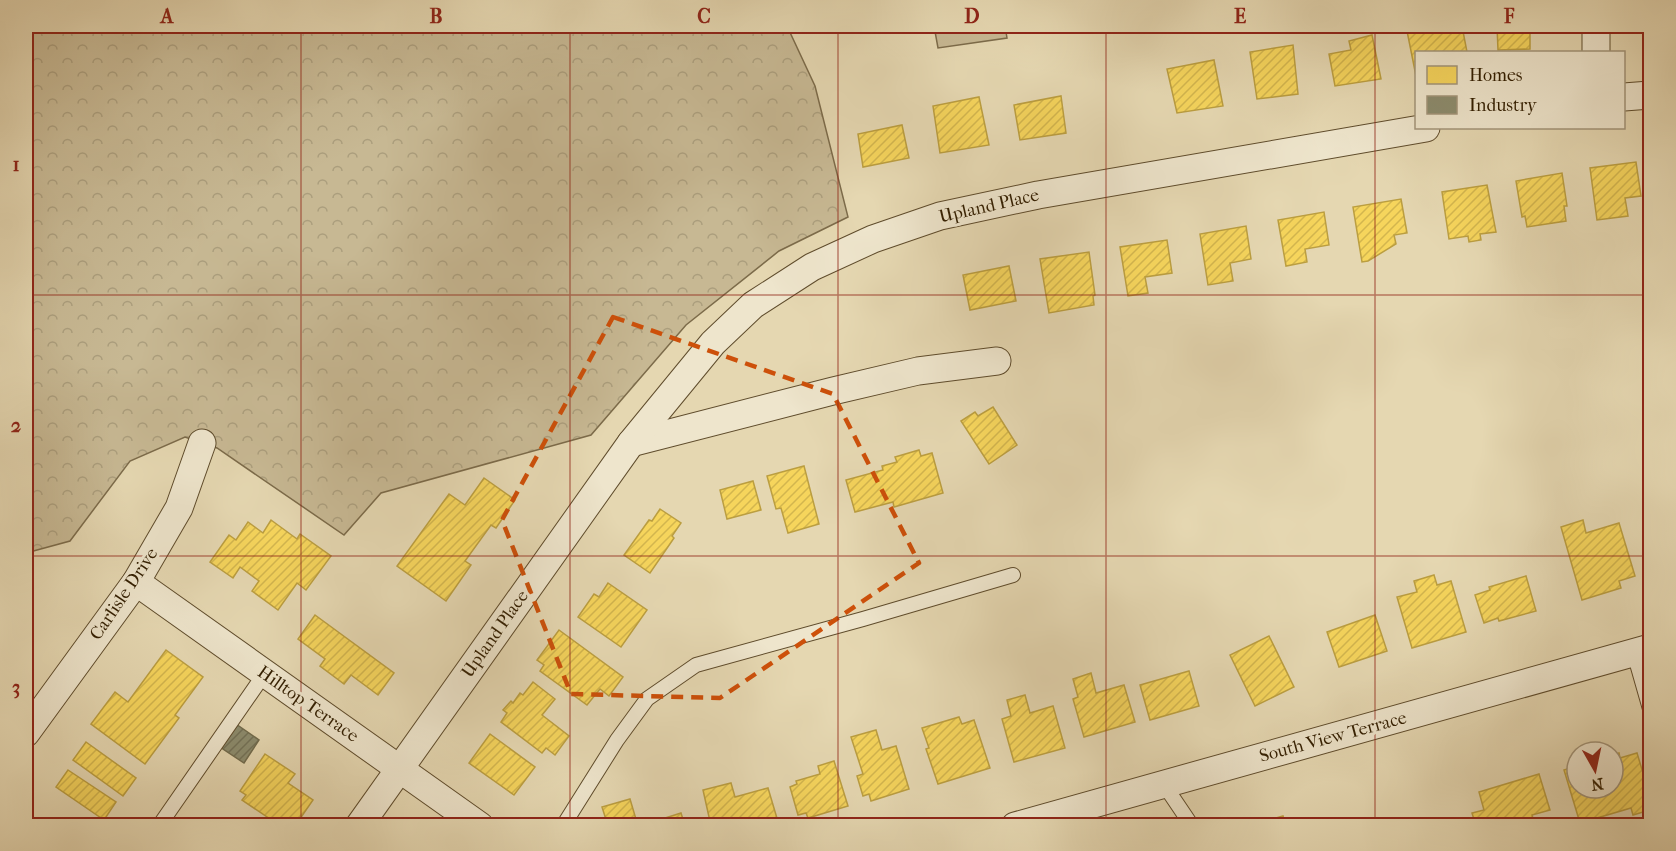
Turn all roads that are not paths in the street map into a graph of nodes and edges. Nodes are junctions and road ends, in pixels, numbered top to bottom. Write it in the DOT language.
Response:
graph roads {
  1 [pos="1596,26"];
  2 [pos="1596,51"];
  3 [pos="1650,96"];
  4 [pos="1625,97"];
  5 [pos="1420,129"];
  6 [pos="997,361"];
  7 [pos="202,443"];
  8 [pos="631,443"];
  9 [pos="1013,575"];
  10 [pos="136,582"];
  11 [pos="1642,650"];
  12 [pos="265,673"];
  13 [pos="1650,709"];
  14 [pos="30,717"];
  15 [pos="400,768"];
  16 [pos="1163,783"];
  17 [pos="159,825"];
  18 [pos="359,825"];
  19 [pos="480,825"];
  20 [pos="563,825"];
  21 [pos="1015,825"];
  22 [pos="1192,825"];
  1 -- 2 [label="street"];
  3 -- 4 [label="street"];
  5 -- 8 [label="street, Upland Place"];
  6 -- 8 [label="street"];
  7 -- 10 [label="street, Carlisle Drive"];
  8 -- 15 [label="street, Upland Place"];
  9 -- 20 [label="lane"];
  10 -- 12 [label="street, Hilltop Terrace"];
  10 -- 14 [label="street, Carlisle Drive"];
  11 -- 13 [label="lane"];
  11 -- 16 [label="street, South View Terrace"];
  12 -- 15 [label="street, Hilltop Terrace"];
  12 -- 17 [label="lane"];
  15 -- 18 [label="street, Upland Place"];
  15 -- 19 [label="street, Hilltop Terrace"];
  16 -- 21 [label="street, South View Terrace"];
  16 -- 22 [label="lane"];
}
